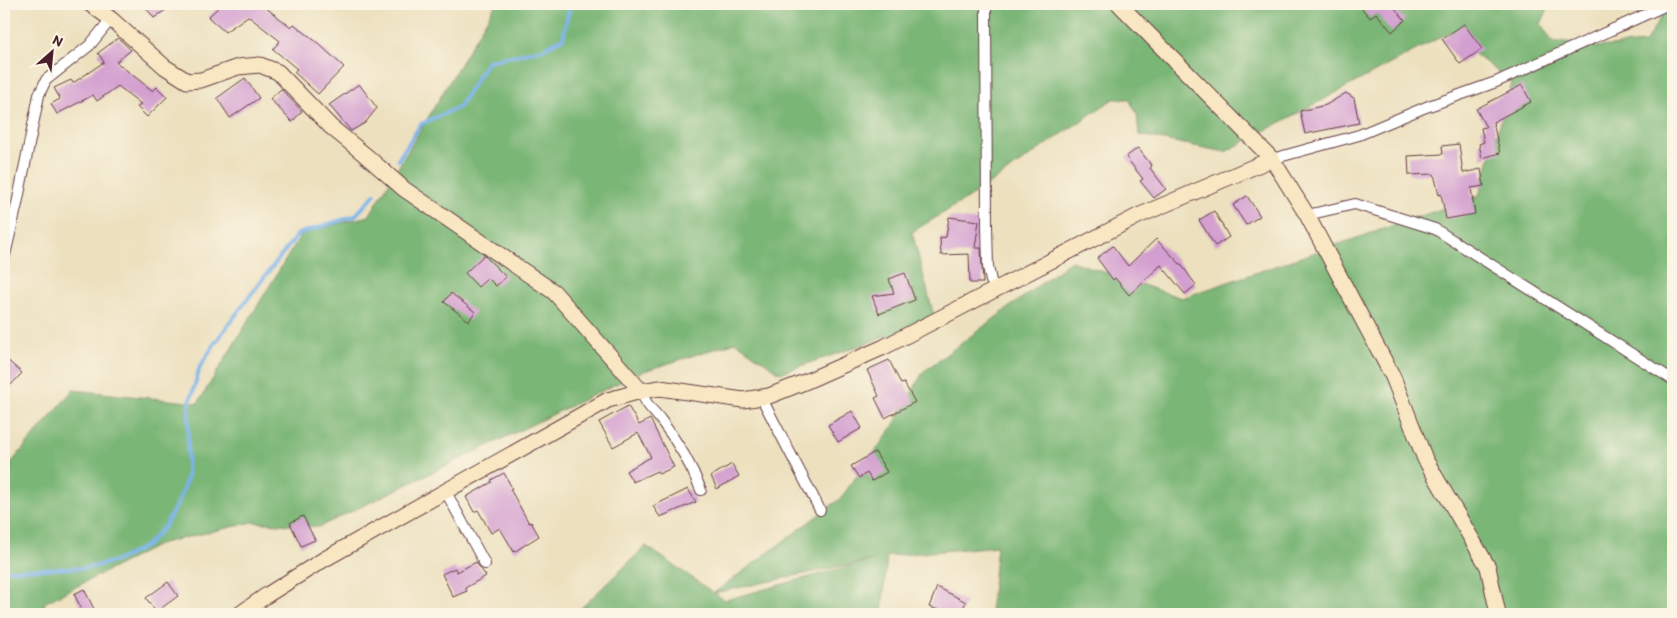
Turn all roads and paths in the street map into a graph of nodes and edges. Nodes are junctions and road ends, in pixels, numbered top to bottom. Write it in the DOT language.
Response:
graph roads {
  1 [pos="90,4"];
  2 [pos="986,4"];
  3 [pos="1119,4"];
  4 [pos="1669,4"];
  5 [pos="111,18"];
  6 [pos="1272,159"];
  7 [pos="1307,215"];
  8 [pos="4,259"];
  9 [pos="992,281"];
  10 [pos="1673,380"];
  11 [pos="641,391"];
  12 [pos="761,397"];
  13 [pos="701,490"];
  14 [pos="446,492"];
  15 [pos="820,510"];
  16 [pos="485,564"];
  17 [pos="240,614"];
  18 [pos="1498,614"];
  1 -- 5 [label="street"];
  2 -- 9 [label="street"];
  3 -- 6 [label="street"];
  4 -- 6 [label="street"];
  5 -- 8 [label="street"];
  5 -- 11 [label="street"];
  6 -- 7 [label="street"];
  6 -- 12 [label="street"];
  7 -- 10 [label="street"];
  7 -- 18 [label="street"];
  11 -- 12 [label="street"];
  11 -- 13 [label="street"];
  11 -- 14 [label="street"];
  12 -- 15 [label="street"];
  14 -- 16 [label="street"];
  14 -- 17 [label="street"];
}
